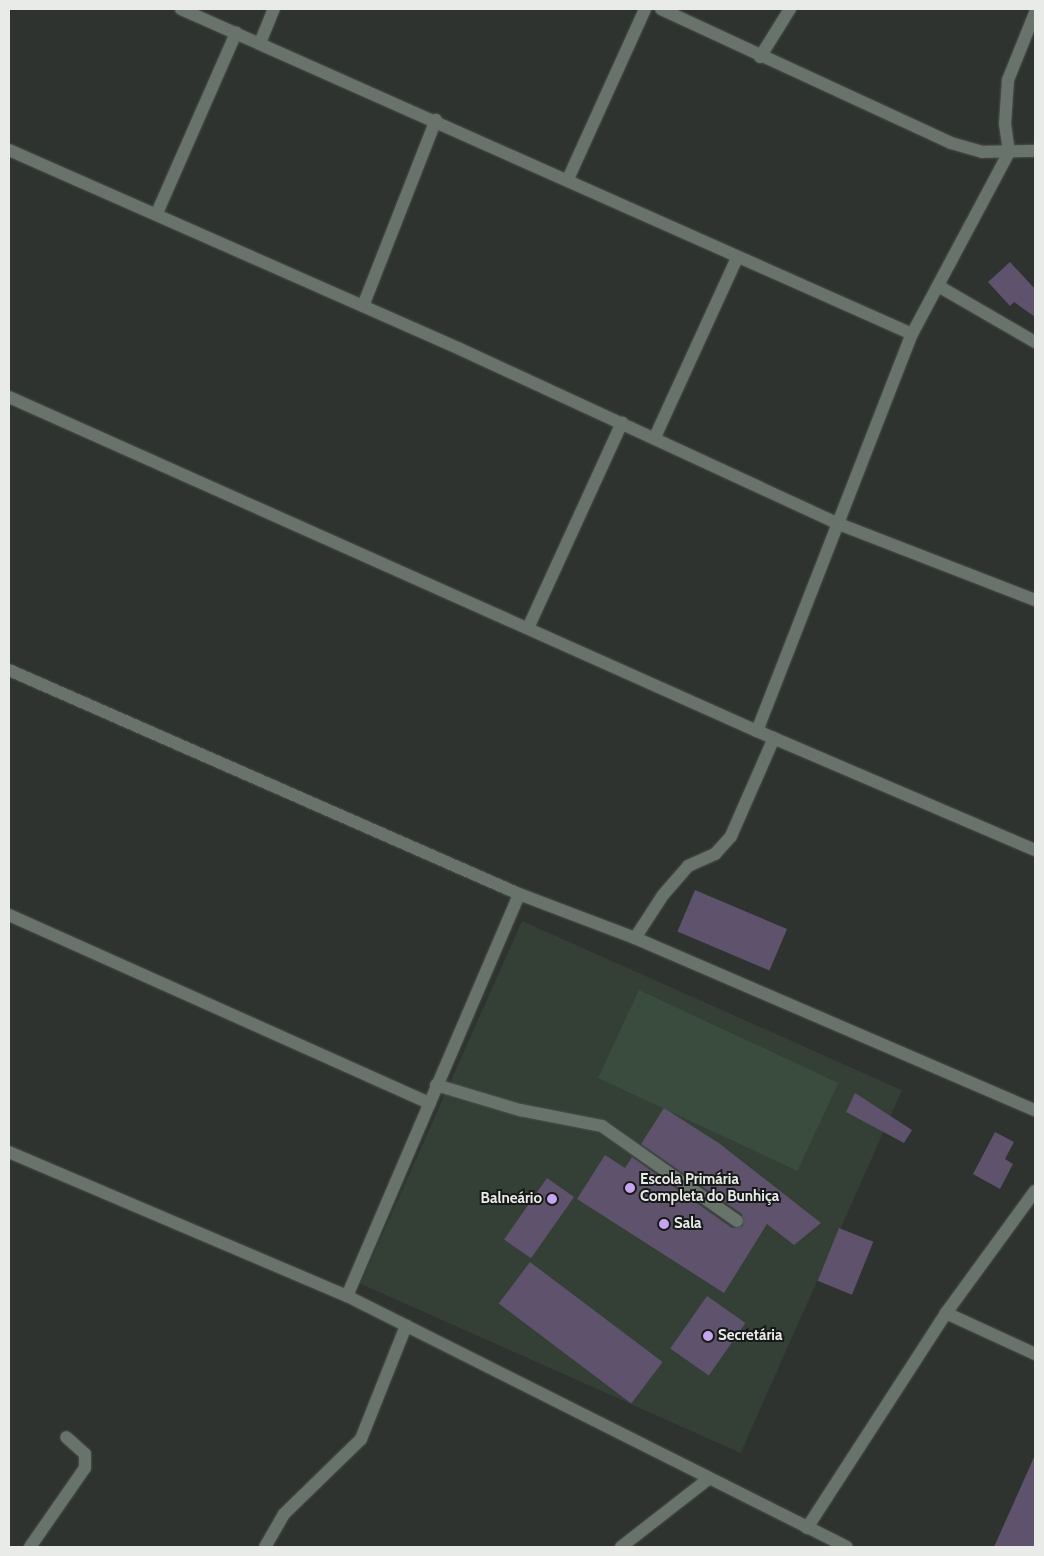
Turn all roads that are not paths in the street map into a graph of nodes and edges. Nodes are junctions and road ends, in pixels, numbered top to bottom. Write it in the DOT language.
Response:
graph roads {
  1 [pos="181,9"];
  2 [pos="274,9"];
  3 [pos="645,9"];
  4 [pos="661,9"];
  5 [pos="790,9"];
  6 [pos="1035,13"];
  7 [pos="236,33"];
  8 [pos="260,43"];
  9 [pos="760,57"];
  10 [pos="436,120"];
  11 [pos="9,150"];
  12 [pos="1035,150"];
  13 [pos="1009,152"];
  14 [pos="568,179"];
  15 [pos="158,213"];
  16 [pos="737,258"];
  17 [pos="940,287"];
  18 [pos="363,306"];
  19 [pos="912,334"];
  20 [pos="1035,342"];
  21 [pos="9,397"];
  22 [pos="622,423"];
  23 [pos="655,437"];
  24 [pos="839,524"];
  25 [pos="1035,600"];
  26 [pos="528,628"];
  27 [pos="9,670"];
  28 [pos="757,731"];
  29 [pos="774,738"];
  30 [pos="1035,850"];
  31 [pos="519,894"];
  32 [pos="9,915"];
  33 [pos="635,938"];
  34 [pos="436,1085"];
  35 [pos="430,1102"];
  36 [pos="1035,1110"];
  37 [pos="9,1152"];
  38 [pos="1035,1191"];
  39 [pos="737,1221"];
  40 [pos="347,1296"];
  41 [pos="946,1313"];
  42 [pos="406,1326"];
  43 [pos="1035,1354"];
  44 [pos="66,1437"];
  45 [pos="707,1480"];
  46 [pos="807,1528"];
  47 [pos="30,1547"];
  48 [pos="265,1547"];
  49 [pos="621,1547"];
  50 [pos="847,1547"];
  1 -- 7 [label="street"];
  2 -- 8 [label="street"];
  3 -- 14 [label="street"];
  4 -- 9 [label="street"];
  5 -- 9 [label="street"];
  6 -- 13 [label="street"];
  7 -- 8 [label="street"];
  7 -- 15 [label="street"];
  8 -- 10 [label="street"];
  9 -- 13 [label="street"];
  10 -- 14 [label="street"];
  10 -- 18 [label="street"];
  11 -- 15 [label="street"];
  12 -- 13 [label="street"];
  13 -- 17 [label="street"];
  14 -- 16 [label="street"];
  15 -- 18 [label="street"];
  16 -- 19 [label="street"];
  16 -- 23 [label="street"];
  17 -- 19 [label="street"];
  17 -- 20 [label="street"];
  18 -- 22 [label="street"];
  19 -- 24 [label="street"];
  21 -- 26 [label="street"];
  22 -- 23 [label="street"];
  22 -- 26 [label="street"];
  23 -- 24 [label="street"];
  24 -- 25 [label="street"];
  24 -- 28 [label="street"];
  26 -- 28 [label="street"];
  27 -- 31 [label="street"];
  28 -- 29 [label="street"];
  29 -- 30 [label="street"];
  29 -- 33 [label="street"];
  31 -- 33 [label="street"];
  31 -- 34 [label="street"];
  32 -- 35 [label="street"];
  33 -- 36 [label="street"];
  34 -- 35 [label="street"];
  34 -- 39 [label="street"];
  35 -- 40 [label="street"];
  37 -- 40 [label="street"];
  38 -- 41 [label="street"];
  40 -- 42 [label="street"];
  41 -- 43 [label="street"];
  41 -- 46 [label="street"];
  42 -- 45 [label="street"];
  42 -- 48 [label="street"];
  44 -- 47 [label="street"];
  45 -- 46 [label="street"];
  45 -- 49 [label="street"];
  46 -- 50 [label="street"];
}
